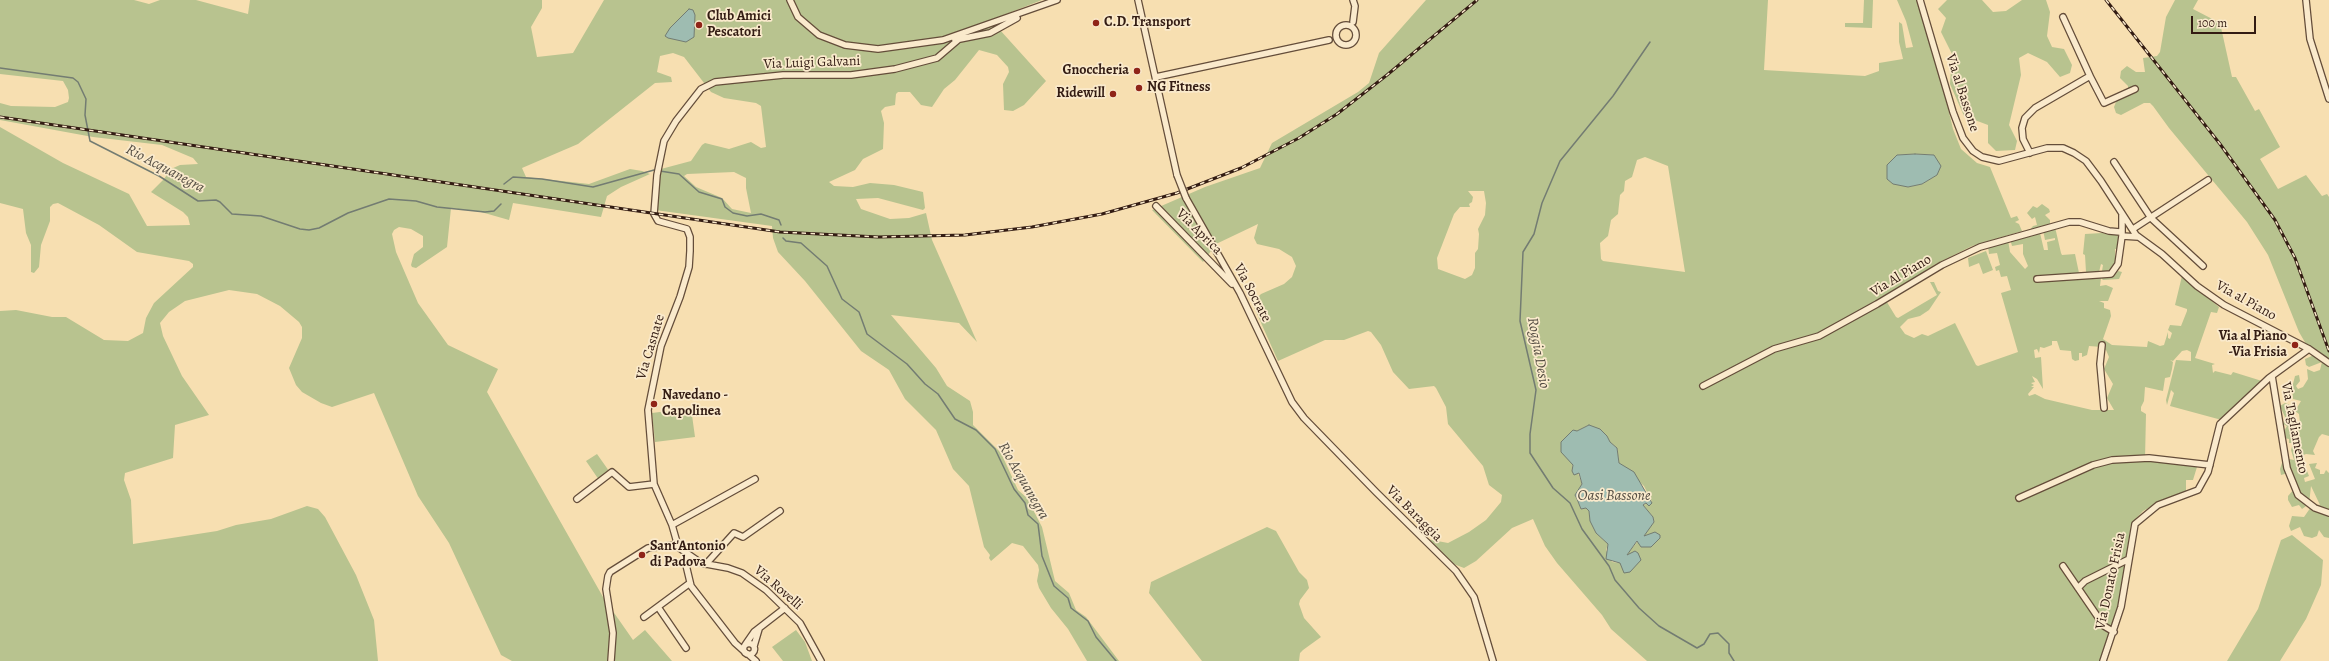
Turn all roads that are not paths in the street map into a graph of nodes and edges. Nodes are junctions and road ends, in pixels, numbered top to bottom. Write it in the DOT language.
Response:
graph roads {
  1 [pos="790,0"];
  2 [pos="1057,0"];
  3 [pos="1138,0"];
  4 [pos="1353,0"];
  5 [pos="1920,0"];
  6 [pos="2306,0"];
  7 [pos="1026,12"];
  8 [pos="2063,18"];
  9 [pos="1353,22"];
  10 [pos="991,24"];
  11 [pos="1345,25"];
  12 [pos="984,27"];
  13 [pos="1354,30"];
  14 [pos="994,31"];
  15 [pos="1336,33"];
  16 [pos="985,35"];
  17 [pos="943,40"];
  18 [pos="958,40"];
  19 [pos="1328,40"];
  20 [pos="1338,41"];
  21 [pos="2090,76"];
  22 [pos="1156,77"];
  23 [pos="2135,89"];
  24 [pos="2329,99"];
  25 [pos="2030,154"];
  26 [pos="2114,162"];
  27 [pos="657,175"];
  28 [pos="2208,180"];
  29 [pos="1156,206"];
  30 [pos="2122,215"];
  31 [pos="2151,218"];
  32 [pos="2131,230"];
  33 [pos="2121,232"];
  34 [pos="2203,266"];
  35 [pos="2036,279"];
  36 [pos="1240,293"];
  37 [pos="2102,345"];
  38 [pos="2309,349"];
  39 [pos="2329,363"];
  40 [pos="2272,376"];
  41 [pos="1703,386"];
  42 [pos="1292,402"];
  43 [pos="2104,408"];
  44 [pos="2210,465"];
  45 [pos="755,479"];
  46 [pos="654,484"];
  47 [pos="2019,498"];
  48 [pos="577,499"];
  49 [pos="780,511"];
  50 [pos="2329,513"];
  51 [pos="672,525"];
  52 [pos="678,546"];
  53 [pos="689,554"];
  54 [pos="2129,559"];
  55 [pos="706,564"];
  56 [pos="2063,566"];
  57 [pos="690,583"];
  58 [pos="2078,588"];
  59 [pos="658,608"];
  60 [pos="785,608"];
  61 [pos="644,617"];
  62 [pos="759,628"];
  63 [pos="2114,632"];
  64 [pos="745,645"];
  65 [pos="686,648"];
  66 [pos="750,651"];
  67 [pos="1493,660"];
  68 [pos="611,661"];
  69 [pos="756,661"];
  70 [pos="822,661"];
  71 [pos="2103,661"];
  1 -- 17 [label="street"];
  2 -- 7 [label="street"];
  3 -- 22 [label="street"];
  4 -- 9 [label="street"];
  5 -- 25 [label="street, Via al Bassone"];
  6 -- 24 [label="street"];
  7 -- 10 [label="street"];
  7 -- 14 [label="street"];
  8 -- 21 [label="street"];
  9 -- 11 [label="street"];
  9 -- 13 [label="street"];
  10 -- 12 [label="street"];
  10 -- 14 [label="street"];
  11 -- 13 [label="street"];
  11 -- 15 [label="street"];
  12 -- 16 [label="street"];
  12 -- 17 [label="street"];
  13 -- 20 [label="street"];
  14 -- 16 [label="street"];
  15 -- 19 [label="street"];
  15 -- 20 [label="street"];
  16 -- 18 [label="street"];
  17 -- 18 [label="street"];
  18 -- 27 [label="street, Via Luigi Galvani"];
  19 -- 20 [label="street"];
  19 -- 22 [label="street"];
  21 -- 23 [label="street"];
  21 -- 25 [label="street"];
  22 -- 36 [label="street, Via Socrate, bridge"];
  25 -- 30 [label="street, Via al Bassone"];
  26 -- 31 [label="street"];
  27 -- 46 [label="street, Via Casnate"];
  28 -- 31 [label="street"];
  29 -- 36 [label="street, Via Aprica"];
  30 -- 32 [label="street, Via al Bassone"];
  30 -- 33 [label="street"];
  31 -- 32 [label="street"];
  31 -- 34 [label="street"];
  32 -- 33 [label="street, Via Al Piano"];
  32 -- 33 [label="street"];
  32 -- 38 [label="street, Via al Piano"];
  33 -- 35 [label="street"];
  33 -- 41 [label="street, Via Al Piano"];
  36 -- 42 [label="street, Via Socrate"];
  37 -- 43 [label="street"];
  38 -- 39 [label="street, Via al Piano"];
  38 -- 40 [label="street, Via Donato Frisia"];
  40 -- 44 [label="street, Via Donato Frisia"];
  40 -- 50 [label="street, Via Tagliamento"];
  42 -- 67 [label="street, Via Baraggia"];
  44 -- 47 [label="street"];
  44 -- 54 [label="street, Via Donato Frisia"];
  45 -- 51 [label="street"];
  46 -- 48 [label="street"];
  46 -- 51 [label="street, Via Casnate"];
  49 -- 55 [label="street"];
  51 -- 52 [label="street, Via Casnate"];
  52 -- 53 [label="street, Via Rovelli"];
  52 -- 68 [label="street"];
  53 -- 55 [label="street, Via Rovelli"];
  53 -- 57 [label="street"];
  54 -- 58 [label="street"];
  54 -- 63 [label="street, Via Donato Frisia"];
  55 -- 60 [label="street, Via Rovelli"];
  56 -- 58 [label="street"];
  57 -- 59 [label="street"];
  57 -- 66 [label="street"];
  58 -- 63 [label="street"];
  59 -- 61 [label="street"];
  59 -- 65 [label="street"];
  60 -- 62 [label="street"];
  60 -- 70 [label="street, Via Rovelli"];
  62 -- 64 [label="street"];
  62 -- 66 [label="street"];
  63 -- 71 [label="street, Via Donato Frisia"];
  64 -- 66 [label="street"];
  64 -- 66 [label="street"];
  66 -- 69 [label="street"];
}
